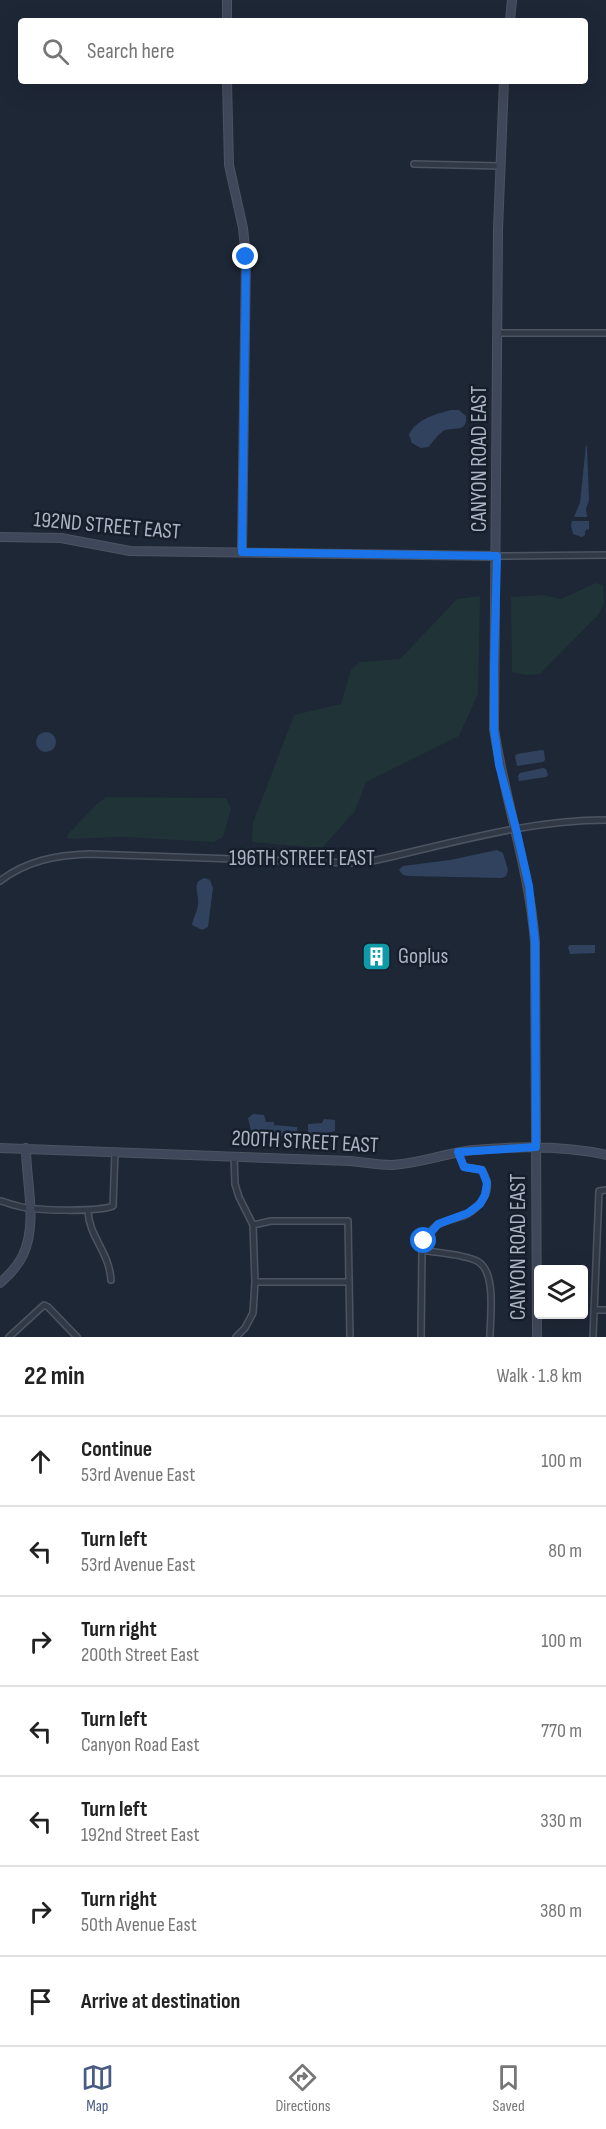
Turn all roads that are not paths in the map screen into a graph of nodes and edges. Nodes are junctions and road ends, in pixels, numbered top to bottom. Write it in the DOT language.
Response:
graph roads {
  1 [pos="227,0"];
  2 [pos="512,0"];
  3 [pos="227,18"];
  4 [pos="510,18"];
  5 [pos="227,84"];
  6 [pos="504,84"];
  7 [pos="414,164"];
  8 [pos="500,166"];
  9 [pos="498,333"];
  10 [pos="606,333"];
  11 [pos="0,537"];
  12 [pos="242,552"];
  13 [pos="606,555"];
  14 [pos="497,556"];
  15 [pos="606,820"];
  16 [pos="516,829"];
  17 [pos="0,881"];
  18 [pos="536,1147"];
  19 [pos="0,1148"];
  20 [pos="26,1148"];
  21 [pos="115,1152"];
  22 [pos="458,1152"];
  23 [pos="606,1155"];
  24 [pos="234,1157"];
  25 [pos="606,1190"];
  26 [pos="0,1201"];
  27 [pos="29,1208"];
  28 [pos="606,1209"];
  29 [pos="88,1210"];
  30 [pos="598,1210"];
  31 [pos="254,1225"];
  32 [pos="422,1250"];
  33 [pos="111,1280"];
  34 [pos="255,1282"];
  35 [pos="349,1282"];
  36 [pos="0,1283"];
  37 [pos="594,1310"];
  38 [pos="606,1310"];
  39 [pos="9,1337"];
  40 [pos="77,1337"];
  41 [pos="236,1337"];
  42 [pos="350,1337"];
  43 [pos="421,1337"];
  44 [pos="490,1337"];
  45 [pos="537,1337"];
  46 [pos="593,1337"];
  1 -- 3 [label="street"];
  2 -- 4 [label="street"];
  5 -- 12 [label="street"];
  6 -- 8 [label="street, CANYON ROAD EAST"];
  7 -- 8 [label="street"];
  8 -- 9 [label="street, CANYON ROAD EAST"];
  9 -- 10 [label="street"];
  9 -- 14 [label="street, CANYON ROAD EAST"];
  11 -- 12 [label="street, 192ND STREET EAST"];
  12 -- 14 [label="street, 192ND STREET EAST"];
  13 -- 14 [label="street, 192ND STREET EAST"];
  14 -- 16 [label="street, CANYON ROAD EAST"];
  15 -- 16 [label="street, 196TH STREET EAST"];
  16 -- 17 [label="street, 196TH STREET EAST"];
  16 -- 18 [label="street, CANYON ROAD EAST"];
  18 -- 22 [label="street, 200TH STREET EAST"];
  18 -- 23 [label="street, 200TH STREET EAST"];
  18 -- 45 [label="street, CANYON ROAD EAST"];
  19 -- 20 [label="street, 200TH STREET EAST"];
  20 -- 21 [label="street, 200TH STREET EAST"];
  20 -- 27 [label="street"];
  21 -- 24 [label="street, 200TH STREET EAST"];
  21 -- 29 [label="street"];
  22 -- 24 [label="street, 200TH STREET EAST"];
  22 -- 32 [label="street"];
  24 -- 31 [label="street"];
  25 -- 30 [label="street"];
  26 -- 27 [label="street"];
  27 -- 29 [label="street"];
  27 -- 36 [label="street"];
  28 -- 30 [label="street"];
  29 -- 33 [label="street"];
  30 -- 37 [label="street"];
  31 -- 34 [label="street"];
  31 -- 35 [label="street"];
  32 -- 43 [label="street"];
  32 -- 44 [label="street"];
  34 -- 35 [label="street"];
  34 -- 41 [label="street"];
  35 -- 42 [label="street"];
  37 -- 38 [label="street"];
  37 -- 46 [label="street"];
  39 -- 40 [label="street"];
}
